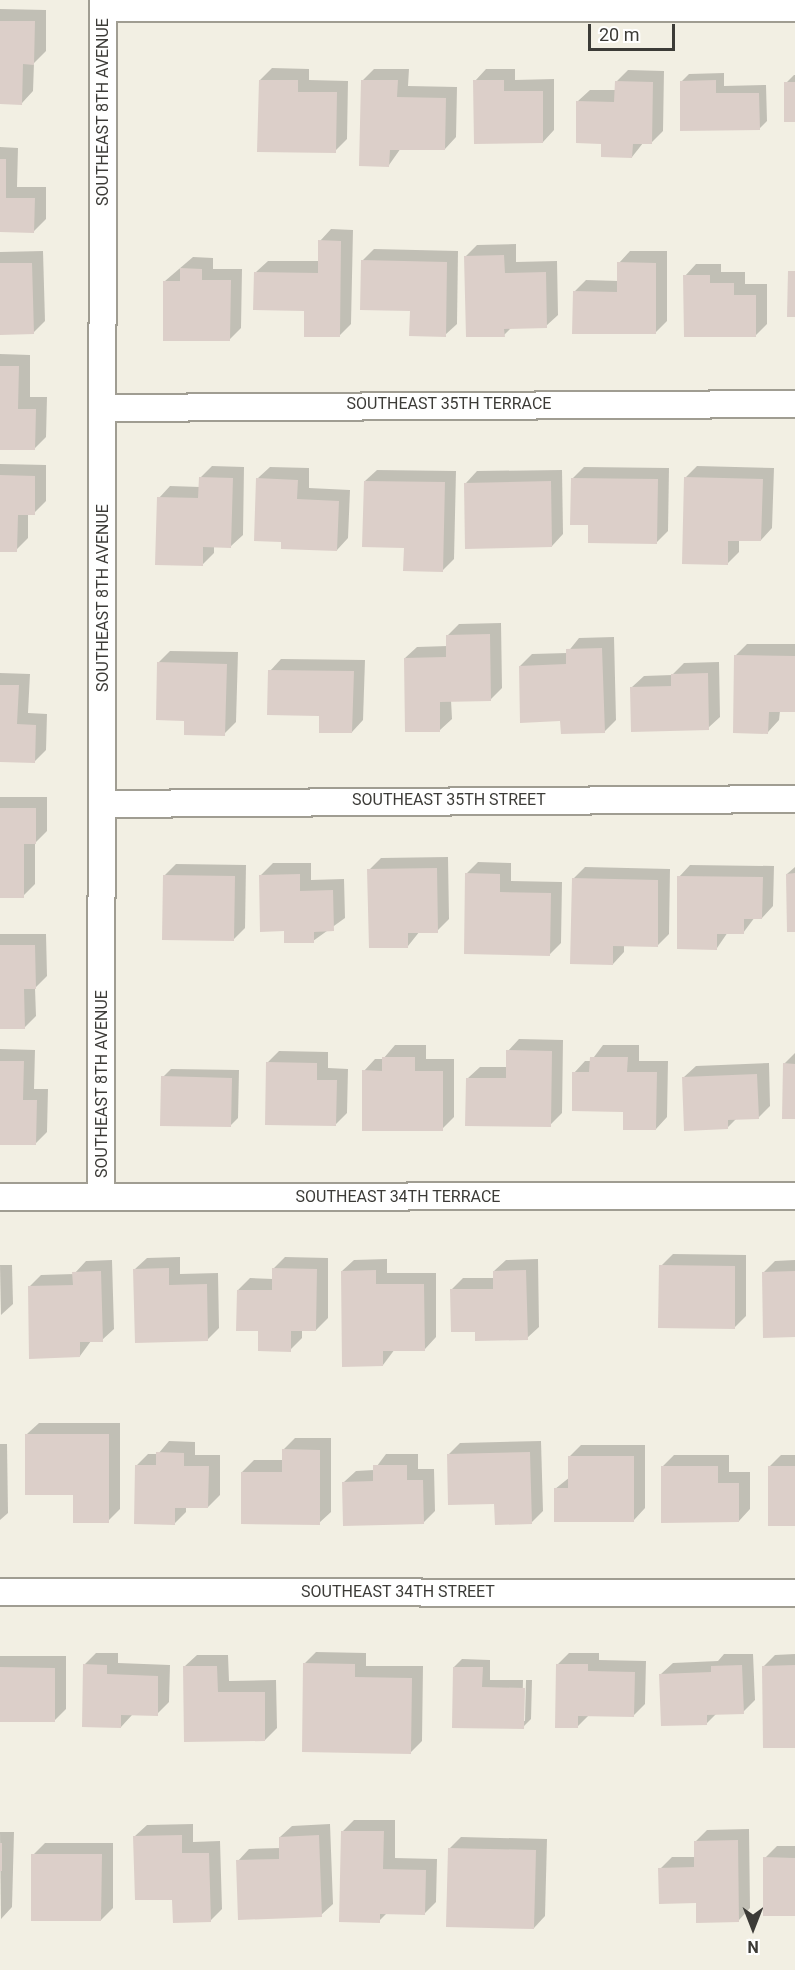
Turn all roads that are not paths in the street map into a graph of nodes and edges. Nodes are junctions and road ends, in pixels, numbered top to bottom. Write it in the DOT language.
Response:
graph roads {
  1 [pos="103,4"];
  2 [pos="795,8"];
  3 [pos="795,404"];
  4 [pos="103,408"];
  5 [pos="795,799"];
  6 [pos="103,804"];
  7 [pos="795,1196"];
  8 [pos="0,1197"];
  9 [pos="101,1197"];
  10 [pos="0,1592"];
  11 [pos="795,1593"];
  1 -- 2 [label="street"];
  1 -- 4 [label="street, SOUTHEAST 8TH AVENUE"];
  3 -- 4 [label="street, SOUTHEAST 35TH TERRACE"];
  4 -- 6 [label="street, SOUTHEAST 8TH AVENUE"];
  5 -- 6 [label="street, SOUTHEAST 35TH STREET"];
  6 -- 9 [label="street, SOUTHEAST 8TH AVENUE"];
  7 -- 9 [label="street, SOUTHEAST 34TH TERRACE"];
  8 -- 9 [label="street, SOUTHEAST 34TH TERRACE"];
  10 -- 11 [label="street, SOUTHEAST 34TH STREET"];
}
